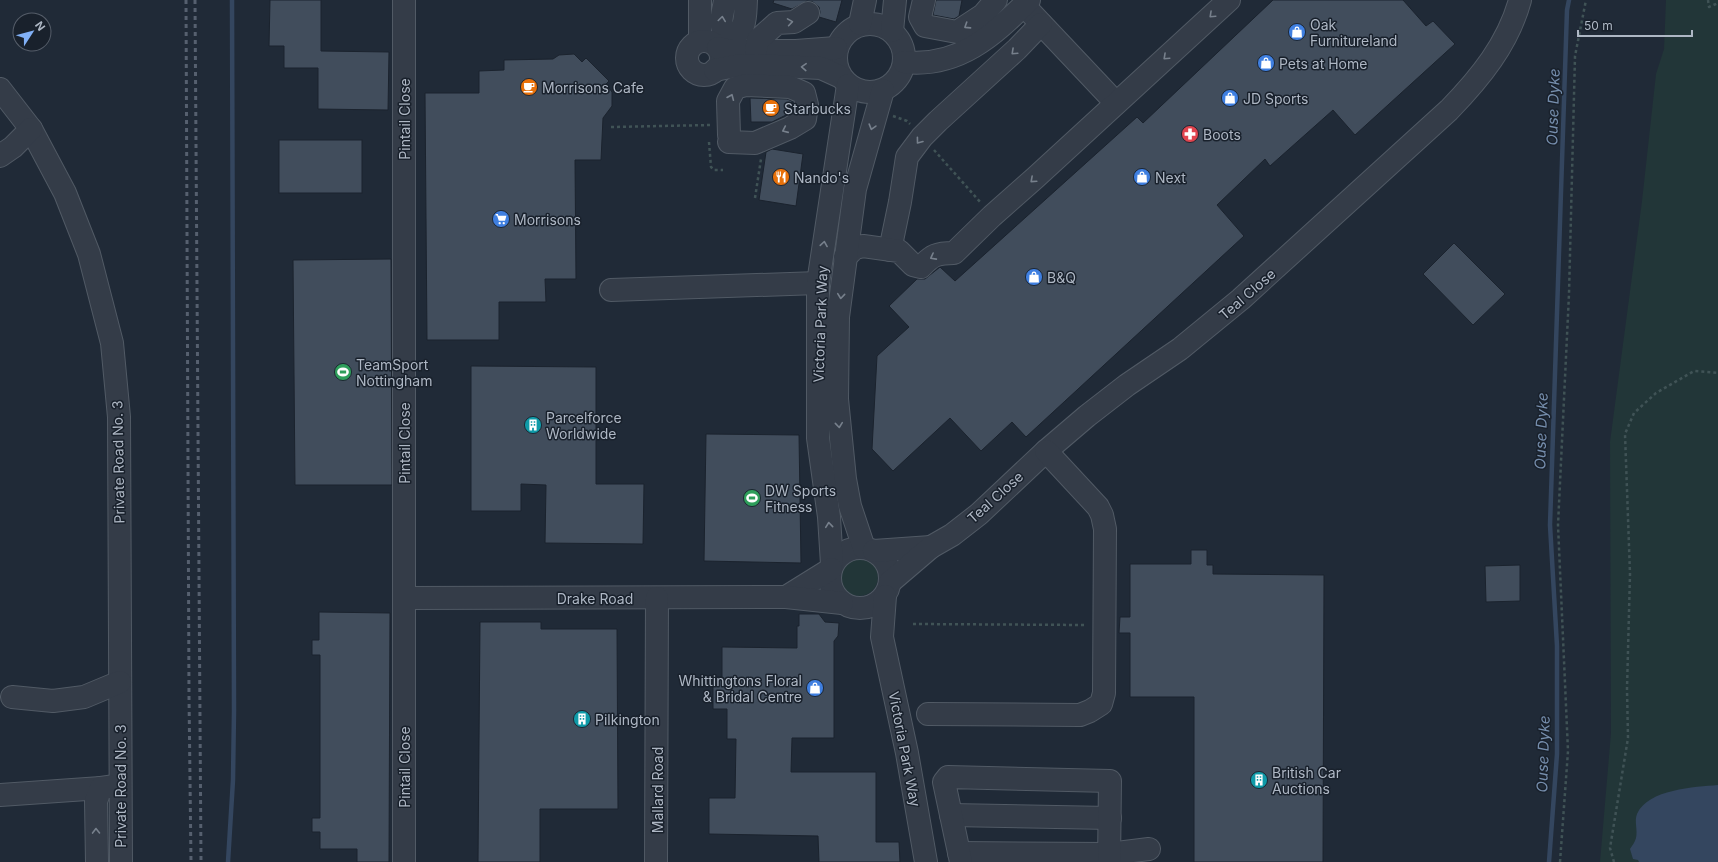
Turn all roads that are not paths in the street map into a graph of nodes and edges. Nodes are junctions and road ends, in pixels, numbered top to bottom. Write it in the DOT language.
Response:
graph roads {
  1 [pos="404,0"];
  2 [pos="700,0"];
  3 [pos="725,0"];
  4 [pos="746,0"];
  5 [pos="866,0"];
  6 [pos="895,0"];
  7 [pos="924,0"];
  8 [pos="996,0"];
  9 [pos="1229,0"];
  10 [pos="1520,0"];
  11 [pos="1026,3"];
  12 [pos="808,13"];
  13 [pos="860,24"];
  14 [pos="1041,24"];
  15 [pos="892,31"];
  16 [pos="709,45"];
  17 [pos="836,48"];
  18 [pos="756,50"];
  19 [pos="904,62"];
  20 [pos="715,70"];
  21 [pos="844,81"];
  22 [pos="0,89"];
  23 [pos="883,90"];
  24 [pos="1116,103"];
  25 [pos="30,129"];
  26 [pos="0,156"];
  27 [pos="890,250"];
  28 [pos="845,257"];
  29 [pos="818,283"];
  30 [pos="611,290"];
  31 [pos="1046,451"];
  32 [pos="931,547"];
  33 [pos="869,549"];
  34 [pos="832,566"];
  35 [pos="888,589"];
  36 [pos="786,597"];
  37 [pos="405,598"];
  38 [pos="657,598"];
  39 [pos="848,605"];
  40 [pos="882,637"];
  41 [pos="120,682"];
  42 [pos="12,697"];
  43 [pos="928,714"];
  44 [pos="106,791"];
  45 [pos="0,795"];
  46 [pos="951,815"];
  47 [pos="1110,818"];
  48 [pos="1149,849"];
  49 [pos="960,858"];
  50 [pos="1109,858"];
  51 [pos="97,862"];
  52 [pos="121,862"];
  53 [pos="404,862"];
  54 [pos="656,862"];
  55 [pos="926,862"];
  1 -- 37 [label="street, Pintail Close"];
  2 -- 16 [label="street"];
  4 -- 3 [label="street, one-way"];
  5 -- 13 [label="street"];
  6 -- 15 [label="street"];
  8 -- 7 [label="street, one-way"];
  9 -- 24 [label="street, one-way"];
  10 -- 31 [label="street, Teal Close"];
  11 -- 14 [label="street"];
  11 -- 19 [label="street"];
  18 -- 12 [label="street, one-way"];
  13 -- 15 [label="street"];
  13 -- 17 [label="street"];
  14 -- 24 [label="street"];
  14 -- 27 [label="street, one-way"];
  15 -- 19 [label="street"];
  16 -- 18 [label="street"];
  16 -- 20 [label="street"];
  16 -- 20 [label="street"];
  17 -- 18 [label="street"];
  17 -- 21 [label="street, Victoria Park Way"];
  19 -- 23 [label="street"];
  21 -- 20 [label="street, one-way"];
  21 -- 23 [label="street"];
  29 -- 21 [label="street, Victoria Park Way, one-way"];
  22 -- 25 [label="street, Private Road No. 3"];
  23 -- 28 [label="street, Victoria Park Way, one-way"];
  24 -- 27 [label="street, one-way"];
  25 -- 26 [label="street"];
  25 -- 41 [label="street, Private Road No. 3"];
  27 -- 28 [label="street"];
  28 -- 33 [label="street, Victoria Park Way, one-way"];
  29 -- 30 [label="street"];
  34 -- 29 [label="street, Victoria Park Way, one-way"];
  31 -- 32 [label="street, Teal Close"];
  31 -- 43 [label="street"];
  32 -- 33 [label="street, Teal Close"];
  32 -- 35 [label="street, Teal Close"];
  33 -- 34 [label="street"];
  33 -- 35 [label="street"];
  34 -- 36 [label="street"];
  34 -- 39 [label="street"];
  35 -- 39 [label="street"];
  35 -- 40 [label="street, Victoria Park Way"];
  36 -- 38 [label="street, Drake Road"];
  36 -- 39 [label="street, Drake Road"];
  37 -- 38 [label="street, Drake Road"];
  37 -- 53 [label="street, Pintail Close"];
  38 -- 54 [label="street, Mallard Road"];
  39 -- 40 [label="street"];
  40 -- 55 [label="street, Victoria Park Way"];
  41 -- 42 [label="street"];
  41 -- 44 [label="street, Private Road No. 3"];
  44 -- 45 [label="street"];
  51 -- 44 [label="street, one-way"];
  44 -- 52 [label="street, Private Road No. 3"];
  46 -- 47 [label="street"];
  46 -- 47 [label="street"];
  46 -- 49 [label="street"];
  47 -- 50 [label="street"];
  48 -- 50 [label="street"];
  49 -- 50 [label="street"];
}
